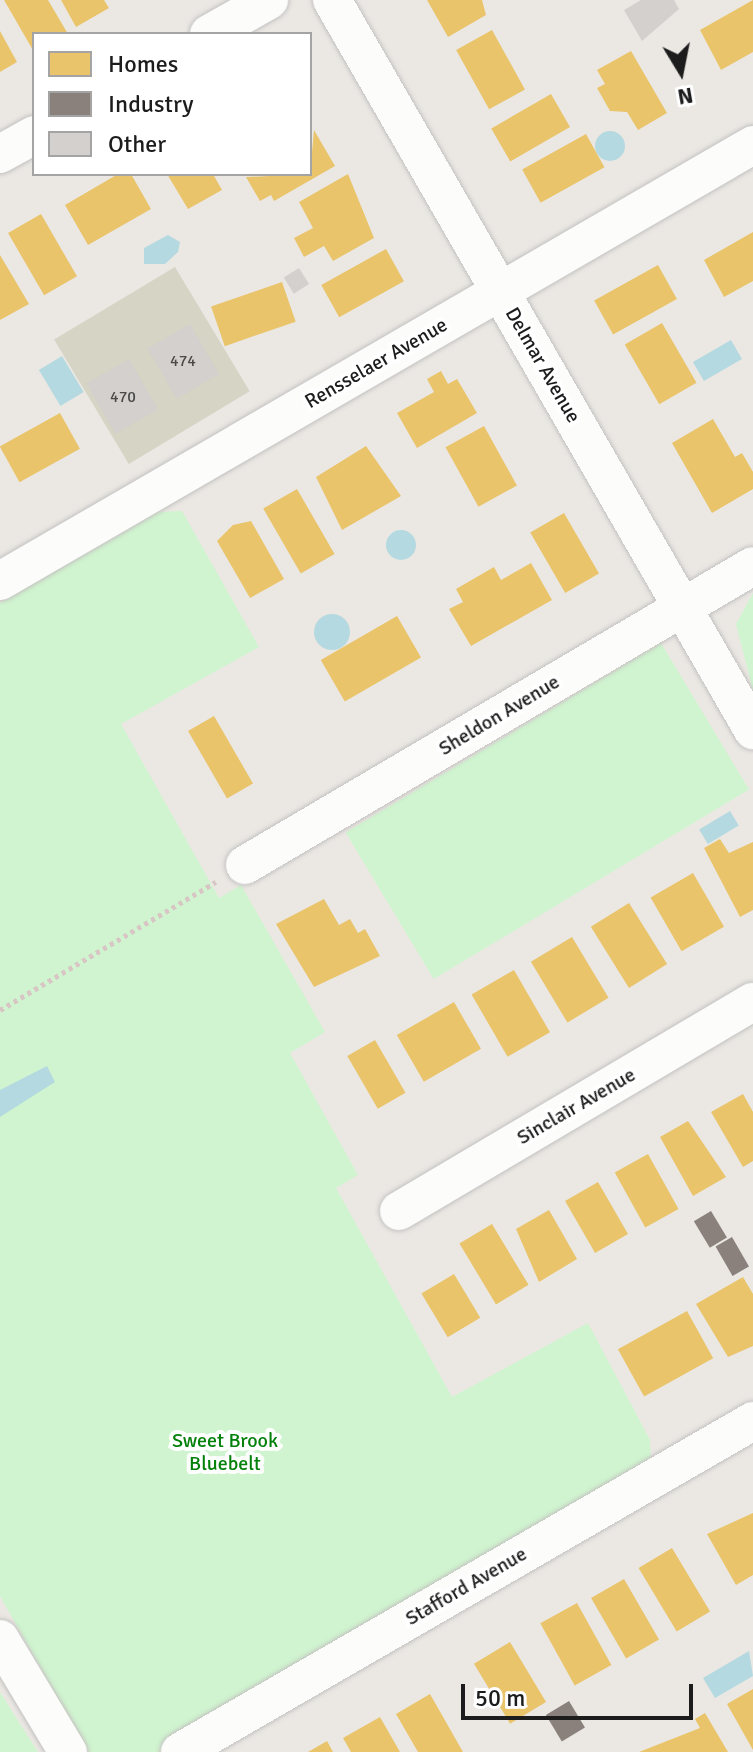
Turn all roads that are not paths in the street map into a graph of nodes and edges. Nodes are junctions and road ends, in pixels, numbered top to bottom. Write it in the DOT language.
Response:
graph roads {
  1 [pos="269,0"];
  2 [pos="332,0"];
  3 [pos="213,32"];
  4 [pos="32,136"];
  5 [pos="753,145"];
  6 [pos="0,154"];
  7 [pos="500,291"];
  8 [pos="753,566"];
  9 [pos="0,581"];
  10 [pos="682,606"];
  11 [pos="753,730"];
  12 [pos="245,865"];
  13 [pos="753,1002"];
  14 [pos="399,1211"];
  15 [pos="753,1421"];
  16 [pos="0,1639"];
  17 [pos="68,1752"];
  18 [pos="180,1752"];
  1 -- 3 [label="street"];
  2 -- 7 [label="street, Delmar Avenue"];
  4 -- 6 [label="street"];
  5 -- 7 [label="street, Rensselaer Avenue"];
  7 -- 9 [label="street, Rensselaer Avenue"];
  7 -- 10 [label="street, Delmar Avenue"];
  8 -- 10 [label="street, Sheldon Avenue"];
  10 -- 11 [label="street, Delmar Avenue"];
  10 -- 12 [label="street, Sheldon Avenue"];
  13 -- 14 [label="street, Sinclair Avenue"];
  15 -- 18 [label="street, Stafford Avenue"];
  16 -- 17 [label="street"];
}
